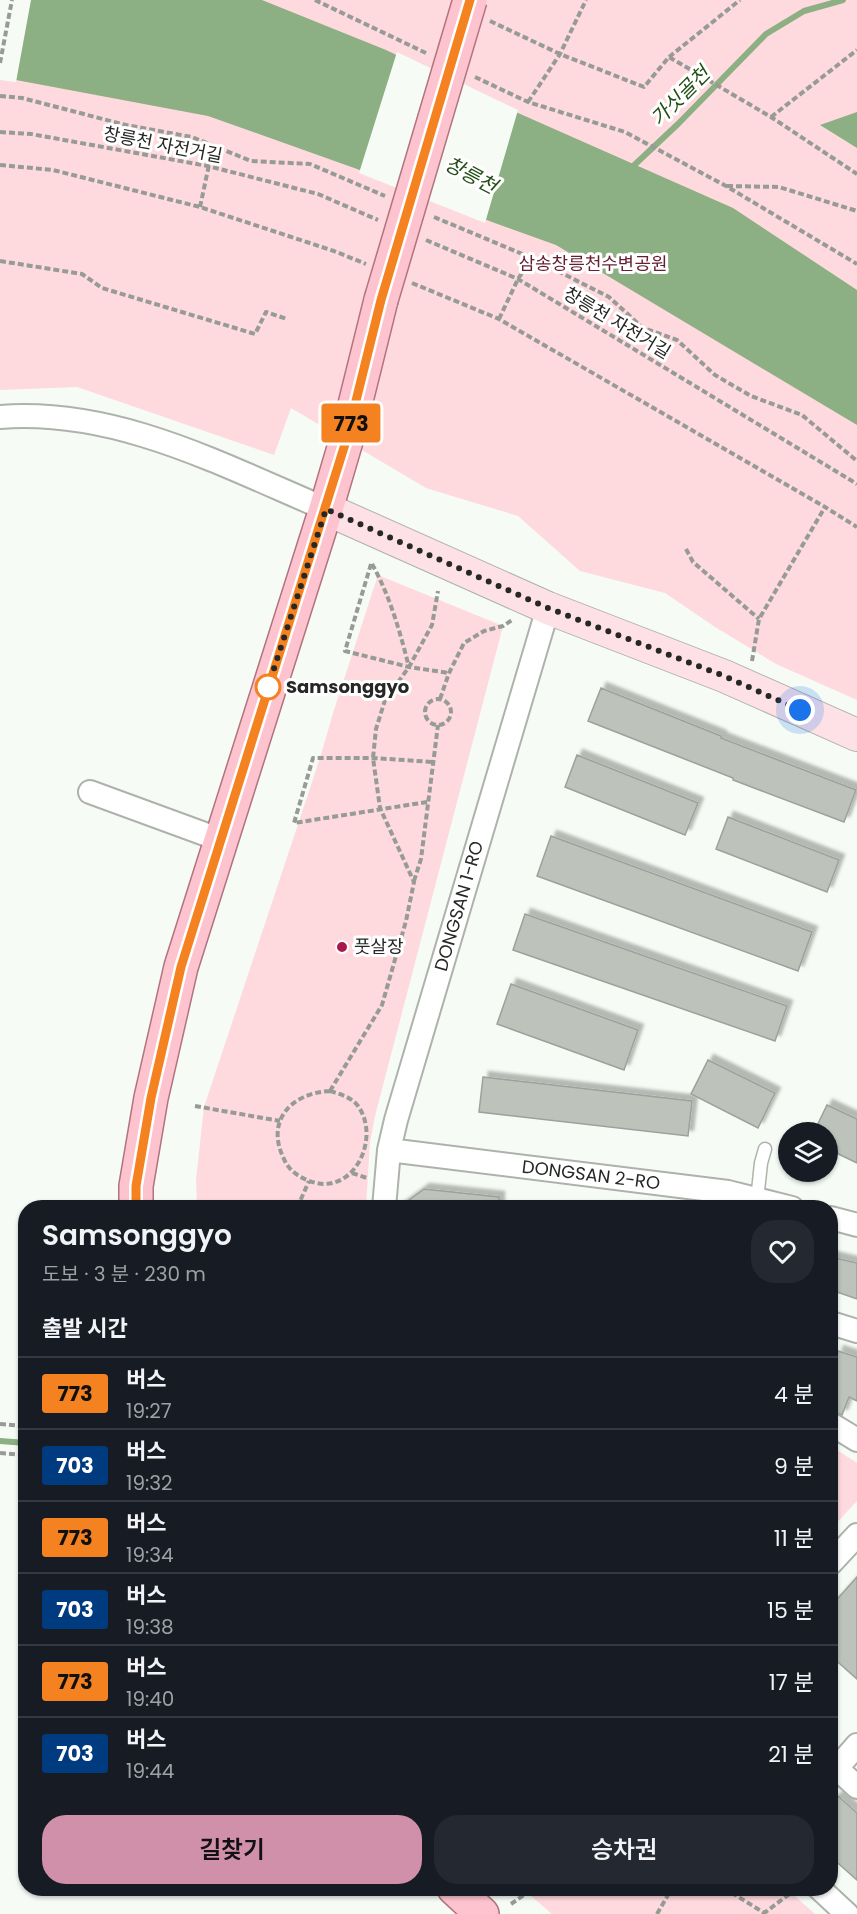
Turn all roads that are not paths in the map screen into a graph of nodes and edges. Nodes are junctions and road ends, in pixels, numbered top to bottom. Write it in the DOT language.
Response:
graph roads {
  1 [pos="479,10"];
  2 [pos="0,417"];
  3 [pos="326,509"];
  4 [pos="548,608"];
  5 [pos="857,735"];
  6 [pos="90,792"];
  7 [pos="221,840"];
  8 [pos="765,1149"];
  9 [pos="389,1150"];
  10 [pos="136,1200"];
  11 [pos="385,1200"];
  12 [pos="757,1200"];
  13 [pos="838,1220"];
  14 [pos="857,1225"];
  15 [pos="838,1325"];
  16 [pos="857,1331"];
  17 [pos="838,1428"];
  18 [pos="857,1440"];
  19 [pos="857,1535"];
  20 [pos="838,1555"];
  21 [pos="857,1745"];
  22 [pos="838,1762"];
  23 [pos="838,1769"];
  24 [pos="857,1787"];
  25 [pos="470,1896"];
  26 [pos="828,1896"];
  27 [pos="496,1909"];
  28 [pos="847,1914"];
  1 -- 3 [label="main road, bridge"];
  2 -- 3 [label="street"];
  3 -- 4 [label="street"];
  3 -- 7 [label="main road"];
  4 -- 5 [label="street"];
  4 -- 9 [label="street, DONGSAN 1-RO"];
  6 -- 7 [label="street"];
  7 -- 10 [label="main road"];
  8 -- 12 [label="lane"];
  9 -- 11 [label="street, DONGSAN 1-RO"];
  9 -- 12 [label="street, DONGSAN 2-RO"];
  13 -- 14 [label="street"];
  15 -- 16 [label="street"];
  17 -- 18 [label="street"];
  19 -- 20 [label="street"];
  21 -- 22 [label="street"];
  23 -- 24 [label="street"];
  25 -- 27 [label="main road"];
  26 -- 28 [label="street"];
}
